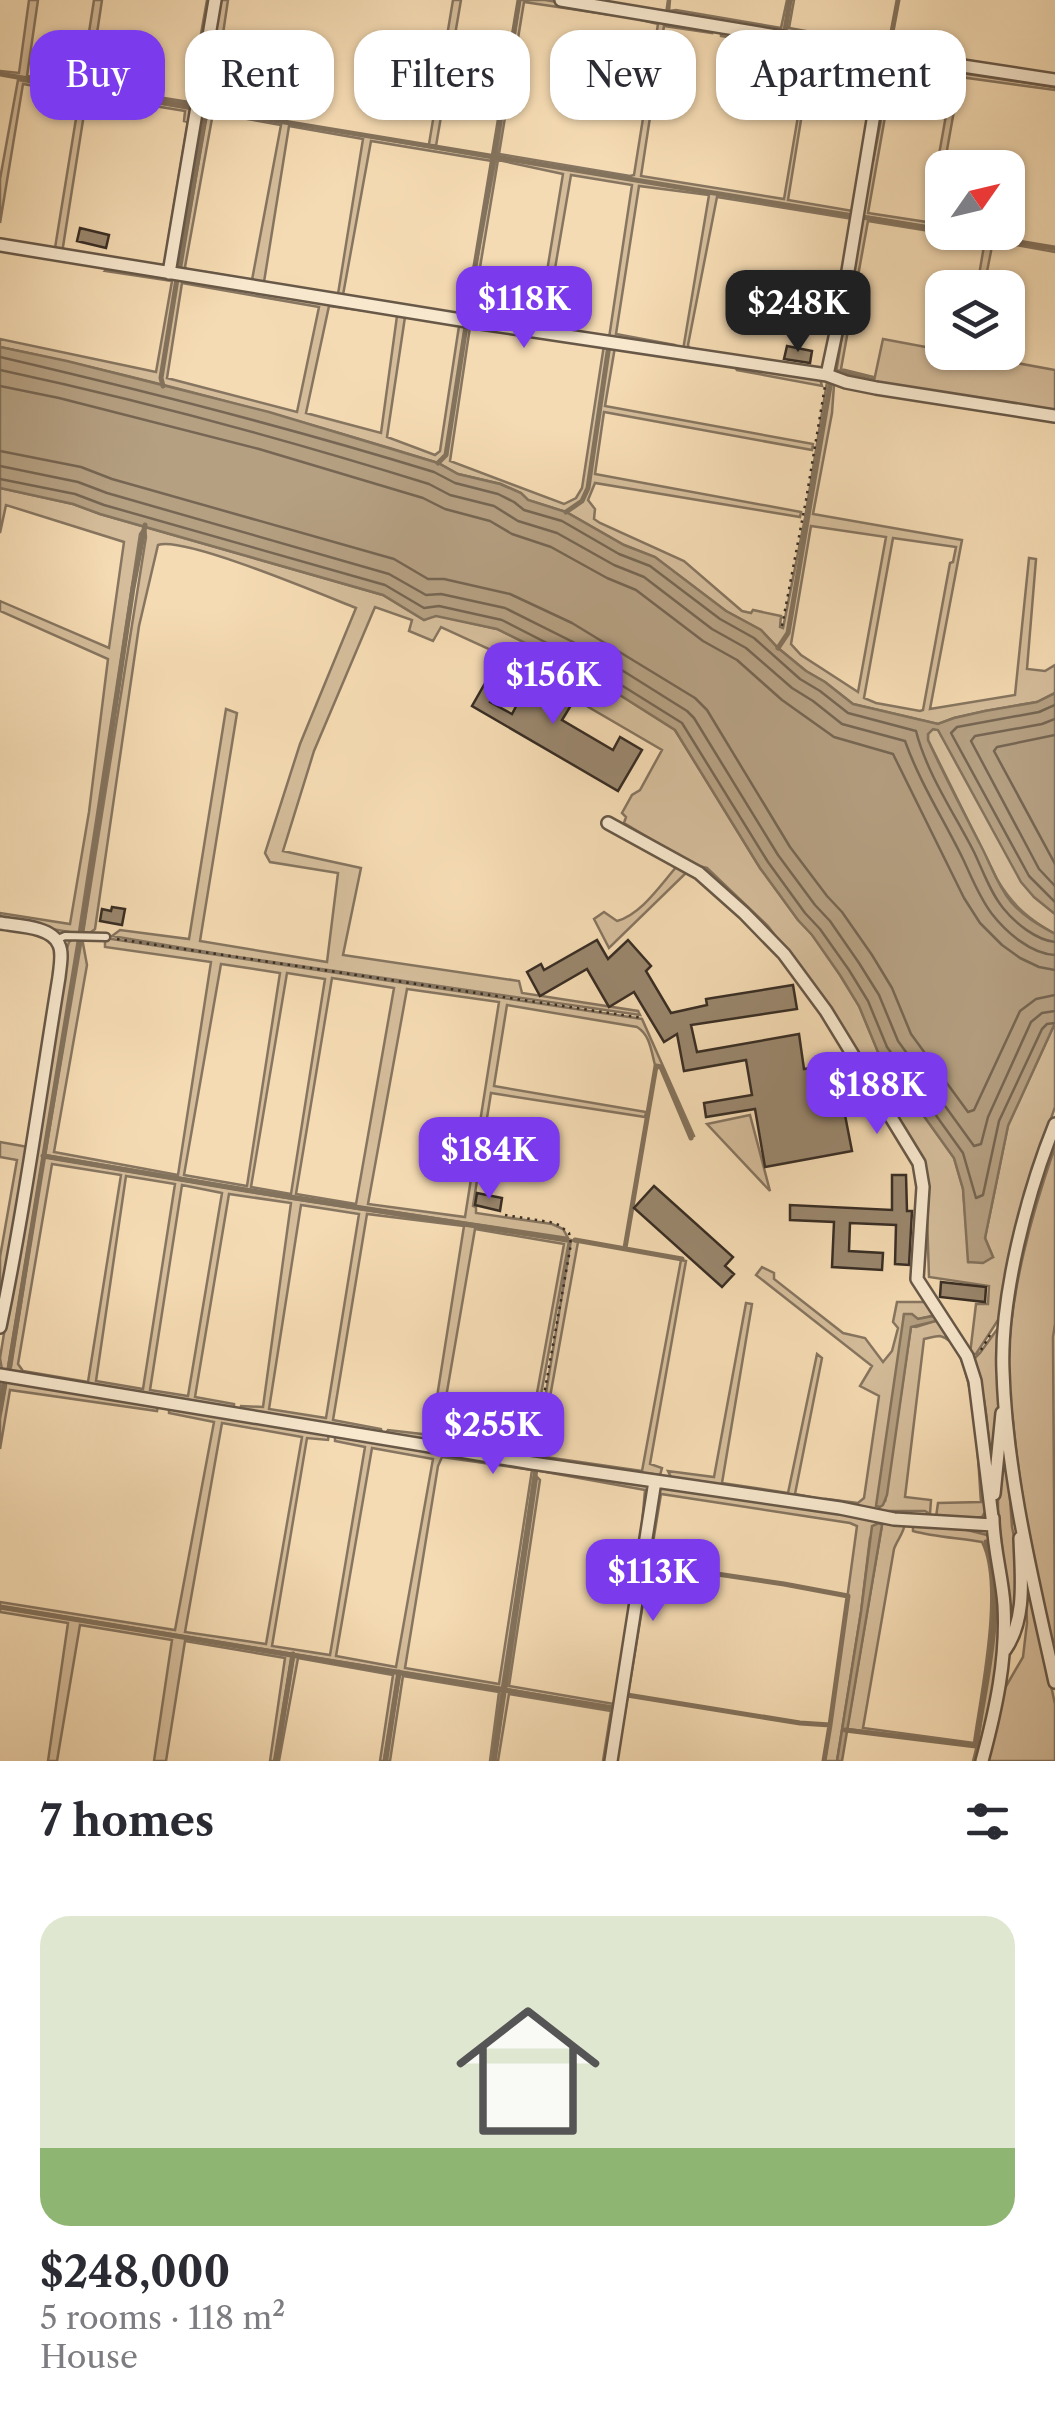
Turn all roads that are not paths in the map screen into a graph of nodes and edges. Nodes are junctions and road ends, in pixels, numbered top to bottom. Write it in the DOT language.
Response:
graph roads {
  1 [pos="215,0"];
  2 [pos="561,0"];
  3 [pos="740,30"];
  4 [pos="966,66"];
  5 [pos="1055,80"];
  6 [pos="873,120"];
  7 [pos="0,245"];
  8 [pos="169,274"];
  9 [pos="827,374"];
  10 [pos="1055,416"];
  11 [pos="608,823"];
  12 [pos="0,924"];
  13 [pos="106,936"];
  14 [pos="56,940"];
  15 [pos="1055,1124"];
  16 [pos="0,1327"];
  17 [pos="0,1375"];
  18 [pos="1004,1394"];
  19 [pos="655,1481"];
  20 [pos="1019,1513"];
  21 [pos="993,1525"];
  22 [pos="1003,1652"];
  23 [pos="1055,1682"];
  24 [pos="612,1761"];
  25 [pos="982,1761"];
  1 -- 8 [label="street"];
  2 -- 3 [label="street"];
  4 -- 5 [label="street"];
  6 -- 9 [label="street"];
  7 -- 8 [label="street"];
  8 -- 9 [label="street"];
  9 -- 10 [label="street"];
  11 -- 21 [label="street"];
  12 -- 14 [label="street"];
  13 -- 14 [label="lane"];
  14 -- 16 [label="street"];
  15 -- 18 [label="street"];
  17 -- 19 [label="street"];
  18 -- 20 [label="street"];
  18 -- 21 [label="street"];
  19 -- 21 [label="street"];
  19 -- 24 [label="street"];
  20 -- 22 [label="street"];
  20 -- 23 [label="street"];
  21 -- 22 [label="street"];
  22 -- 25 [label="street"];
}
